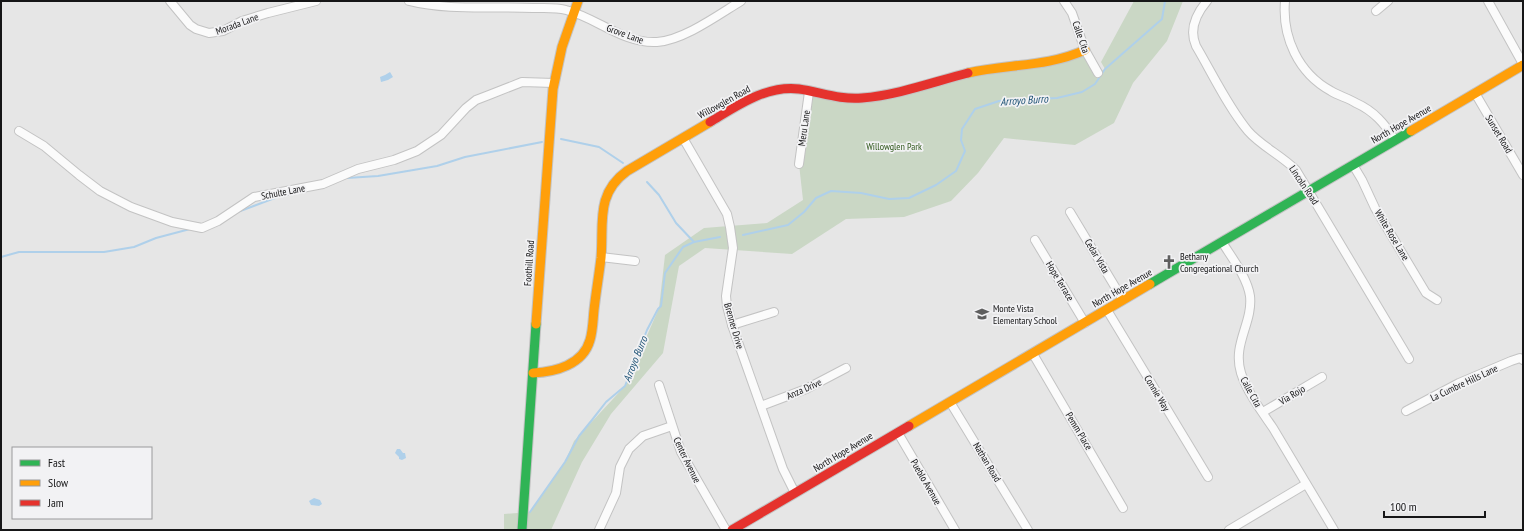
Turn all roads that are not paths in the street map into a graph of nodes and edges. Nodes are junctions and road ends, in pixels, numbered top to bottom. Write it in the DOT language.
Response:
graph roads {
  1 [pos="170,1"];
  2 [pos="316,1"];
  3 [pos="409,1"];
  4 [pos="578,1"];
  5 [pos="741,1"];
  6 [pos="1064,1"];
  7 [pos="1207,1"];
  8 [pos="1284,1"];
  9 [pos="1388,1"];
  10 [pos="1488,1"];
  11 [pos="573,12"];
  12 [pos="1376,12"];
  13 [pos="1085,50"];
  14 [pos="1523,64"];
  15 [pos="1098,73"];
  16 [pos="554,83"];
  17 [pos="809,92"];
  18 [pos="1475,93"];
  19 [pos="19,131"];
  20 [pos="682,138"];
  21 [pos="1395,140"];
  22 [pos="799,164"];
  23 [pos="1353,165"];
  24 [pos="1523,175"];
  25 [pos="1309,191"];
  26 [pos="1070,212"];
  27 [pos="1035,240"];
  28 [pos="1222,242"];
  29 [pos="601,256"];
  30 [pos="635,261"];
  31 [pos="1123,300"];
  32 [pos="1437,300"];
  33 [pos="1107,310"];
  34 [pos="774,312"];
  35 [pos="1085,323"];
  36 [pos="732,326"];
  37 [pos="1033,354"];
  38 [pos="1409,359"];
  39 [pos="1523,360"];
  40 [pos="846,368"];
  41 [pos="533,373"];
  42 [pos="1322,377"];
  43 [pos="659,385"];
  44 [pos="950,402"];
  45 [pos="761,406"];
  46 [pos="1406,411"];
  47 [pos="1263,412"];
  48 [pos="672,426"];
  49 [pos="898,433"];
  50 [pos="1208,477"];
  51 [pos="1306,484"];
  52 [pos="795,493"];
  53 [pos="1123,508"];
  54 [pos="1023,522"];
  55 [pos="522,530"];
  56 [pos="598,530"];
  57 [pos="726,530"];
  58 [pos="732,530"];
  59 [pos="955,530"];
  60 [pos="1019,530"];
  61 [pos="1028,530"];
  62 [pos="1229,530"];
  63 [pos="1334,530"];
  1 -- 2 [label="street, Morada Lane"];
  3 -- 11 [label="street"];
  4 -- 11 [label="street, Foothill Road"];
  5 -- 11 [label="street, Grove Lane"];
  6 -- 13 [label="street, Calle Cita"];
  7 -- 25 [label="street, Lincoln Road"];
  8 -- 21 [label="street"];
  9 -- 12 [label="street"];
  10 -- 14 [label="street"];
  11 -- 16 [label="street, Foothill Road"];
  13 -- 15 [label="street, Calle Cita"];
  13 -- 17 [label="street, Willowglen Road"];
  14 -- 18 [label="street, North Hope Avenue"];
  16 -- 19 [label="street, Schulte Lane"];
  16 -- 41 [label="street, Foothill Road"];
  17 -- 20 [label="street, Willowglen Road"];
  17 -- 22 [label="street, Meru Lane"];
  18 -- 21 [label="street, North Hope Avenue"];
  18 -- 24 [label="street, Sunset Road"];
  20 -- 29 [label="street, Willowglen Road"];
  20 -- 36 [label="street, Brenner Drive"];
  21 -- 23 [label="street, North Hope Avenue"];
  23 -- 25 [label="street, North Hope Avenue"];
  23 -- 32 [label="street, White Rose Lane"];
  25 -- 28 [label="street, North Hope Avenue"];
  25 -- 38 [label="street, Lincoln Road"];
  26 -- 31 [label="street, Cedar Vista"];
  27 -- 35 [label="street, Hope Terrace"];
  28 -- 31 [label="street, North Hope Avenue"];
  28 -- 47 [label="street, Calle Cita"];
  29 -- 30 [label="street"];
  29 -- 41 [label="street, Willowglen Road"];
  31 -- 33 [label="street, North Hope Avenue"];
  33 -- 35 [label="street, North Hope Avenue"];
  33 -- 50 [label="street, Connie Way"];
  34 -- 36 [label="street"];
  35 -- 37 [label="street, North Hope Avenue"];
  36 -- 45 [label="street, Brenner Drive"];
  37 -- 44 [label="street, North Hope Avenue"];
  37 -- 53 [label="street, Pemm Place"];
  39 -- 46 [label="street, La Cumbre Hills Lane"];
  40 -- 45 [label="street, Anza Drive"];
  41 -- 55 [label="street, Foothill Road"];
  42 -- 47 [label="street, Via Rojo"];
  43 -- 48 [label="street, Center Avenue"];
  44 -- 49 [label="street, North Hope Avenue"];
  44 -- 54 [label="street, Nathan Road"];
  45 -- 52 [label="street, Brenner Drive"];
  47 -- 51 [label="street, Calle Cita"];
  48 -- 56 [label="street"];
  48 -- 57 [label="street, Center Avenue"];
  49 -- 52 [label="street, North Hope Avenue"];
  49 -- 59 [label="street, Pueblo Avenue"];
  51 -- 62 [label="street"];
  51 -- 63 [label="street, Calle Cita"];
  52 -- 58 [label="street, North Hope Avenue"];
  54 -- 60 [label="street"];
  54 -- 61 [label="street, Nathan Road"];
}
